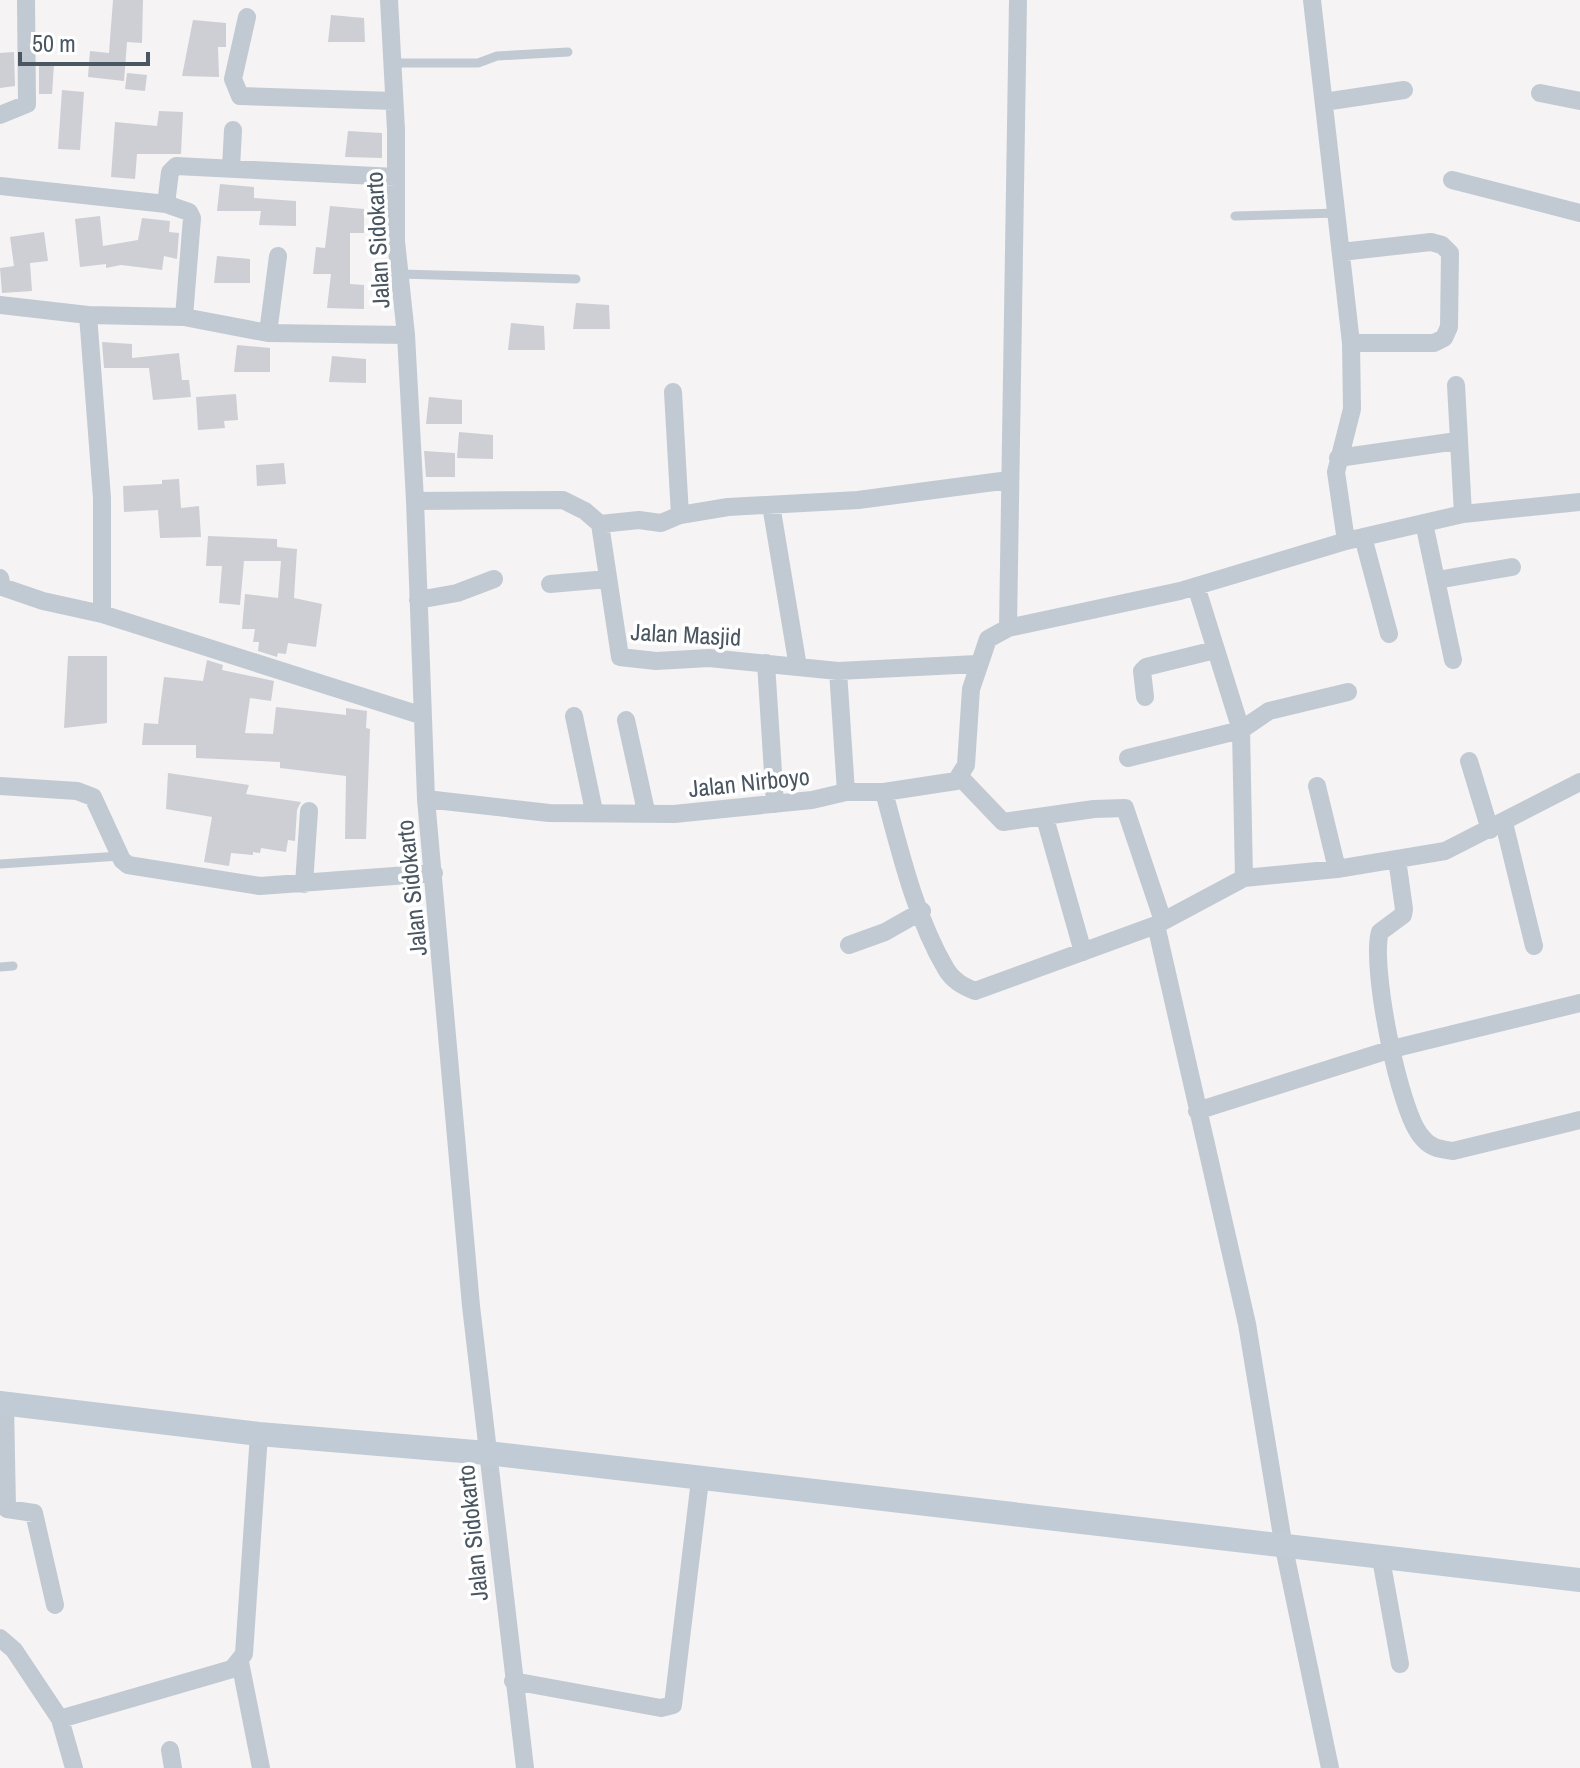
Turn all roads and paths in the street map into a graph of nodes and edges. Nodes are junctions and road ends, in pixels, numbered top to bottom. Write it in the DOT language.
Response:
graph roads {
  1 [pos="26,0"];
  2 [pos="389,0"];
  3 [pos="1018,0"];
  4 [pos="1312,0"];
  5 [pos="247,17"];
  6 [pos="568,52"];
  7 [pos="392,63"];
  8 [pos="1404,90"];
  9 [pos="1540,93"];
  10 [pos="394,101"];
  11 [pos="1580,101"];
  12 [pos="1324,102"];
  13 [pos="0,115"];
  14 [pos="233,130"];
  15 [pos="231,168"];
  16 [pos="396,177"];
  17 [pos="1452,180"];
  18 [pos="0,186"];
  19 [pos="166,204"];
  20 [pos="1337,213"];
  21 [pos="1580,213"];
  22 [pos="1235,216"];
  23 [pos="1341,252"];
  24 [pos="278,256"];
  25 [pos="400,274"];
  26 [pos="576,279"];
  27 [pos="0,305"];
  28 [pos="88,315"];
  29 [pos="184,317"];
  30 [pos="268,333"];
  31 [pos="406,335"];
  32 [pos="1351,343"];
  33 [pos="1456,385"];
  34 [pos="673,392"];
  35 [pos="1457,441"];
  36 [pos="1338,458"];
  37 [pos="1009,480"];
  38 [pos="415,501"];
  39 [pos="1580,502"];
  40 [pos="771,505"];
  41 [pos="1463,514"];
  42 [pos="680,515"];
  43 [pos="1424,523"];
  44 [pos="600,524"];
  45 [pos="1355,539"];
  46 [pos="1512,567"];
  47 [pos="0,578"];
  48 [pos="494,579"];
  49 [pos="608,579"];
  50 [pos="1437,580"];
  51 [pos="550,584"];
  52 [pos="1196,586"];
  53 [pos="418,600"];
  54 [pos="102,614"];
  55 [pos="1008,628"];
  56 [pos="1389,634"];
  57 [pos="1215,650"];
  58 [pos="1453,660"];
  59 [pos="766,663"];
  60 [pos="977,664"];
  61 [pos="798,667"];
  62 [pos="838,671"];
  63 [pos="1348,692"];
  64 [pos="1145,697"];
  65 [pos="420,715"];
  66 [pos="574,716"];
  67 [pos="626,720"];
  68 [pos="1241,730"];
  69 [pos="1128,758"];
  70 [pos="1469,761"];
  71 [pos="960,777"];
  72 [pos="1580,782"];
  73 [pos="0,786"];
  74 [pos="1317,786"];
  75 [pos="846,792"];
  76 [pos="884,792"];
  77 [pos="426,799"];
  78 [pos="775,804"];
  79 [pos="309,811"];
  80 [pos="594,811"];
  81 [pos="646,811"];
  82 [pos="1045,818"];
  83 [pos="1497,826"];
  84 [pos="120,856"];
  85 [pos="1397,859"];
  86 [pos="0,864"];
  87 [pos="1337,869"];
  88 [pos="434,873"];
  89 [pos="1244,878"];
  90 [pos="304,884"];
  91 [pos="922,911"];
  92 [pos="1160,923"];
  93 [pos="849,945"];
  94 [pos="1534,946"];
  95 [pos="1083,952"];
  96 [pos="13,966"];
  97 [pos="0,967"];
  98 [pos="1580,1003"];
  99 [pos="1392,1049"];
  100 [pos="1197,1111"];
  101 [pos="1580,1120"];
  102 [pos="2,1403"];
  103 [pos="259,1434"];
  104 [pos="487,1453"];
  105 [pos="700,1480"];
  106 [pos="1284,1548"];
  107 [pos="1381,1559"];
  108 [pos="1580,1580"];
  109 [pos="55,1605"];
  110 [pos="0,1638"];
  111 [pos="240,1662"];
  112 [pos="1400,1664"];
  113 [pos="513,1681"];
  114 [pos="60,1719"];
  115 [pos="74,1768"];
  116 [pos="261,1768"];
  117 [pos="525,1768"];
  118 [pos="1330,1768"];
  1 -- 13 [label="street"];
  2 -- 7 [label="street, Jalan Sidokarto"];
  3 -- 37 [label="street"];
  4 -- 12 [label="street"];
  5 -- 10 [label="street"];
  6 -- 7 [label="lane"];
  7 -- 10 [label="street, Jalan Sidokarto"];
  8 -- 12 [label="street"];
  9 -- 11 [label="street"];
  10 -- 16 [label="street, Jalan Sidokarto"];
  12 -- 20 [label="street"];
  14 -- 15 [label="street"];
  15 -- 16 [label="street"];
  15 -- 19 [label="street"];
  16 -- 25 [label="street, Jalan Sidokarto"];
  17 -- 21 [label="street"];
  18 -- 19 [label="street"];
  19 -- 29 [label="street"];
  20 -- 22 [label="lane"];
  20 -- 23 [label="street"];
  23 -- 32 [label="street"];
  23 -- 32 [label="street"];
  24 -- 30 [label="street"];
  25 -- 26 [label="lane"];
  25 -- 31 [label="street, Jalan Sidokarto"];
  27 -- 28 [label="street"];
  28 -- 29 [label="street"];
  28 -- 54 [label="street"];
  29 -- 30 [label="street"];
  30 -- 31 [label="street"];
  31 -- 38 [label="street, Jalan Sidokarto"];
  32 -- 36 [label="street"];
  33 -- 35 [label="street"];
  34 -- 42 [label="street"];
  35 -- 36 [label="street"];
  35 -- 41 [label="street"];
  36 -- 45 [label="street"];
  37 -- 40 [label="street"];
  37 -- 55 [label="street"];
  38 -- 44 [label="street"];
  38 -- 53 [label="street, Jalan Sidokarto"];
  39 -- 41 [label="street"];
  40 -- 42 [label="street"];
  40 -- 61 [label="street"];
  41 -- 43 [label="street"];
  42 -- 44 [label="street"];
  43 -- 45 [label="street"];
  43 -- 50 [label="street"];
  44 -- 49 [label="street, Jalan Masjid"];
  45 -- 52 [label="street"];
  45 -- 56 [label="street"];
  46 -- 50 [label="street"];
  47 -- 54 [label="street"];
  48 -- 53 [label="street"];
  49 -- 51 [label="street"];
  49 -- 59 [label="street, Jalan Masjid"];
  50 -- 58 [label="street"];
  52 -- 55 [label="street"];
  52 -- 57 [label="street"];
  53 -- 65 [label="street, Jalan Sidokarto"];
  54 -- 65 [label="street"];
  55 -- 60 [label="street"];
  57 -- 64 [label="street"];
  57 -- 68 [label="street"];
  59 -- 61 [label="street, Jalan Masjid"];
  59 -- 78 [label="street"];
  60 -- 62 [label="street, Jalan Masjid"];
  60 -- 71 [label="street"];
  61 -- 62 [label="street, Jalan Masjid"];
  62 -- 75 [label="street"];
  63 -- 68 [label="street"];
  65 -- 77 [label="street, Jalan Sidokarto"];
  66 -- 80 [label="street"];
  67 -- 81 [label="street"];
  68 -- 69 [label="street"];
  68 -- 89 [label="street"];
  70 -- 83 [label="street"];
  71 -- 76 [label="street, Jalan Nirboyo"];
  71 -- 82 [label="street"];
  72 -- 83 [label="street"];
  73 -- 84 [label="street"];
  74 -- 87 [label="street"];
  75 -- 76 [label="street, Jalan Nirboyo"];
  75 -- 78 [label="street, Jalan Nirboyo"];
  76 -- 91 [label="street"];
  77 -- 80 [label="street, Jalan Nirboyo"];
  77 -- 88 [label="street, Jalan Sidokarto"];
  78 -- 81 [label="street, Jalan Nirboyo"];
  79 -- 90 [label="street"];
  80 -- 81 [label="street, Jalan Nirboyo"];
  82 -- 92 [label="street"];
  82 -- 95 [label="street"];
  83 -- 85 [label="street"];
  83 -- 94 [label="street"];
  84 -- 86 [label="lane"];
  84 -- 90 [label="street"];
  85 -- 87 [label="street"];
  85 -- 99 [label="street"];
  87 -- 89 [label="street"];
  88 -- 90 [label="street"];
  88 -- 104 [label="street, Jalan Sidokarto"];
  89 -- 92 [label="street"];
  91 -- 93 [label="street"];
  91 -- 95 [label="street"];
  92 -- 95 [label="street"];
  92 -- 100 [label="street"];
  96 -- 97 [label="lane"];
  98 -- 99 [label="street"];
  99 -- 100 [label="street"];
  99 -- 101 [label="street"];
  100 -- 106 [label="street"];
  102 -- 103 [label="main road"];
  102 -- 109 [label="street"];
  103 -- 104 [label="main road"];
  103 -- 111 [label="street"];
  104 -- 105 [label="main road"];
  104 -- 113 [label="street, Jalan Sidokarto"];
  105 -- 106 [label="main road"];
  105 -- 113 [label="street"];
  106 -- 107 [label="main road"];
  106 -- 118 [label="street"];
  107 -- 108 [label="main road"];
  107 -- 112 [label="street"];
  110 -- 114 [label="street"];
  111 -- 114 [label="street"];
  111 -- 116 [label="street"];
  113 -- 117 [label="street, Jalan Sidokarto"];
  114 -- 115 [label="street"];
}
